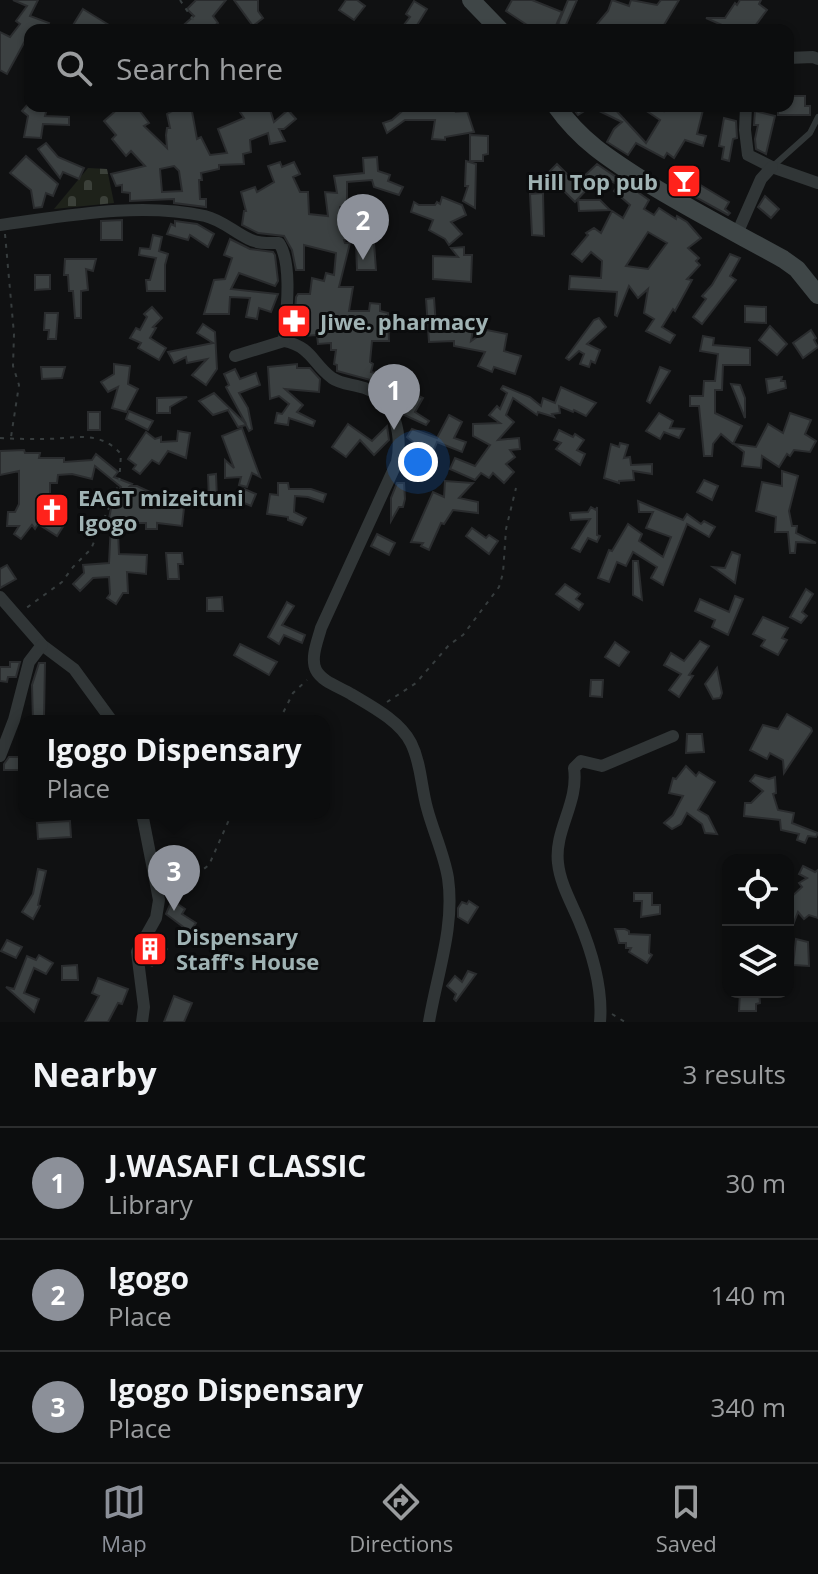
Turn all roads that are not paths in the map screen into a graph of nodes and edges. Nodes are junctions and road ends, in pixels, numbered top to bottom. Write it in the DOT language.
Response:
graph roads {
  1 [pos="471,0"];
  2 [pos="494,24"];
  3 [pos="794,57"];
  4 [pos="818,59"];
  5 [pos="561,112"];
  6 [pos="746,112"];
  7 [pos="818,117"];
  8 [pos="772,167"];
  9 [pos="818,183"];
  10 [pos="2,225"];
  11 [pos="736,236"];
  12 [pos="818,295"];
  13 [pos="284,341"];
  14 [pos="235,356"];
  15 [pos="0,597"];
  16 [pos="42,645"];
  17 [pos="108,715"];
  18 [pos="673,736"];
  19 [pos="0,756"];
  20 [pos="143,819"];
  21 [pos="432,1020"];
  22 [pos="142,1022"];
  23 [pos="600,1022"];
  1 -- 2 [label="main road"];
  3 -- 4 [label="street"];
  5 -- 11 [label="main road"];
  6 -- 8 [label="street"];
  7 -- 8 [label="lane"];
  8 -- 9 [label="street"];
  8 -- 11 [label="street"];
  10 -- 13 [label="street"];
  11 -- 12 [label="main road"];
  13 -- 14 [label="street"];
  13 -- 21 [label="street"];
  15 -- 16 [label="street"];
  16 -- 17 [label="street"];
  16 -- 19 [label="street"];
  18 -- 23 [label="street"];
  20 -- 22 [label="street"];
}
